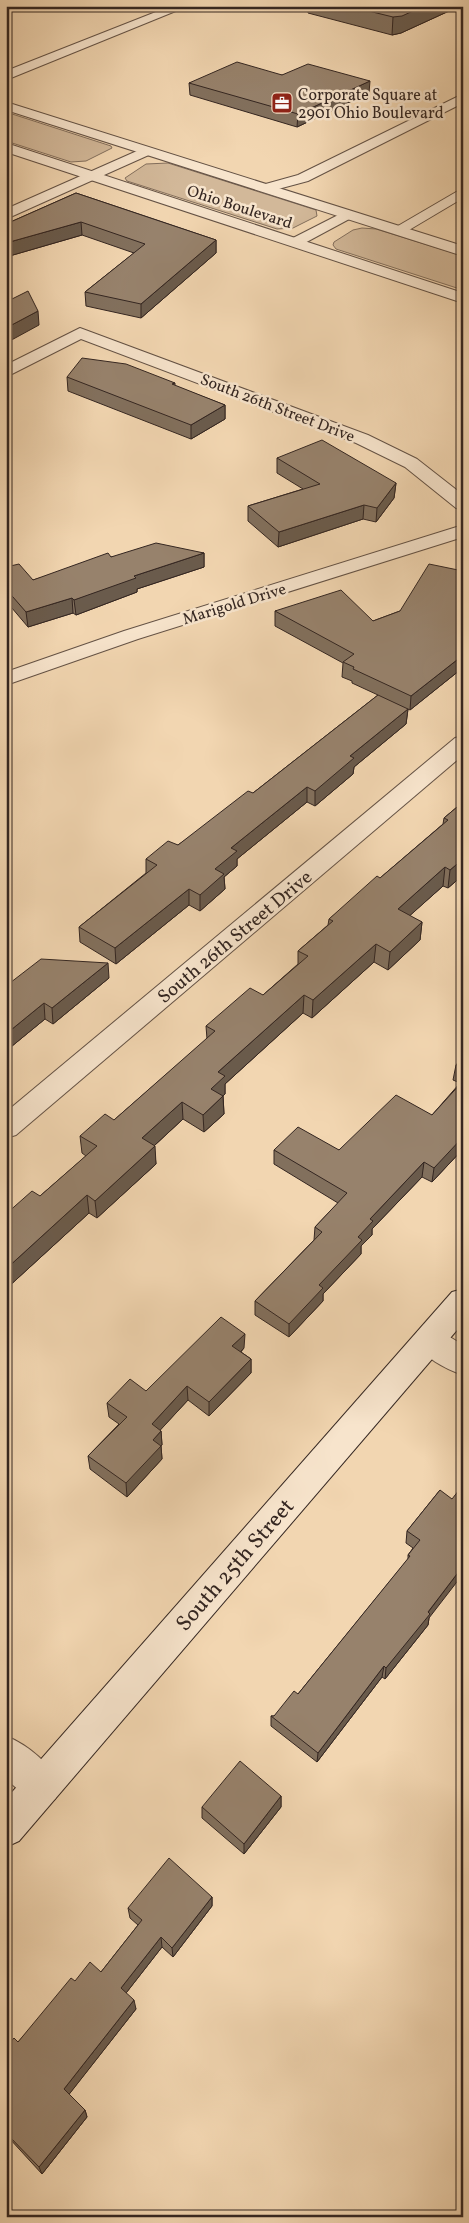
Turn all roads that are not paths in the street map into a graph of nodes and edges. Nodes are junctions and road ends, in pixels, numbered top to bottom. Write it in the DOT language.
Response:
graph roads {
  1 [pos="182,6"];
  2 [pos="6,76"];
  3 [pos="463,98"];
  4 [pos="6,106"];
  5 [pos="6,147"];
  6 [pos="146,151"];
  7 [pos="92,176"];
  8 [pos="267,188"];
  9 [pos="463,192"];
  10 [pos="348,214"];
  11 [pos="6,215"];
  12 [pos="399,230"];
  13 [pos="296,242"];
  14 [pos="463,251"];
  15 [pos="463,298"];
  16 [pos="6,372"];
  17 [pos="463,504"];
  18 [pos="463,531"];
  19 [pos="6,678"];
  20 [pos="463,743"];
  21 [pos="6,1128"];
  22 [pos="463,1301"];
  23 [pos="429,1340"];
  24 [pos="463,1362"];
  25 [pos="6,1754"];
  26 [pos="42,1786"];
  27 [pos="6,1828"];
  1 -- 2 [label="street"];
  3 -- 8 [label="street"];
  4 -- 6 [label="street, Ohio Boulevard"];
  5 -- 7 [label="street, Ohio Boulevard"];
  6 -- 7 [label="street"];
  6 -- 8 [label="street, Ohio Boulevard"];
  7 -- 11 [label="street"];
  7 -- 13 [label="street, Ohio Boulevard"];
  8 -- 10 [label="street, Ohio Boulevard"];
  9 -- 12 [label="street"];
  10 -- 12 [label="street, Ohio Boulevard"];
  10 -- 13 [label="street"];
  12 -- 14 [label="street, Ohio Boulevard"];
  13 -- 15 [label="street, Ohio Boulevard"];
  16 -- 17 [label="street, South 26th Street Drive"];
  18 -- 19 [label="street, Marigold Drive"];
  20 -- 21 [label="street, South 26th Street Drive"];
  22 -- 23 [label="street, South 25th Street"];
  23 -- 24 [label="street"];
  23 -- 26 [label="street, South 25th Street"];
  25 -- 26 [label="street"];
  26 -- 27 [label="street, South 25th Street"];
}
